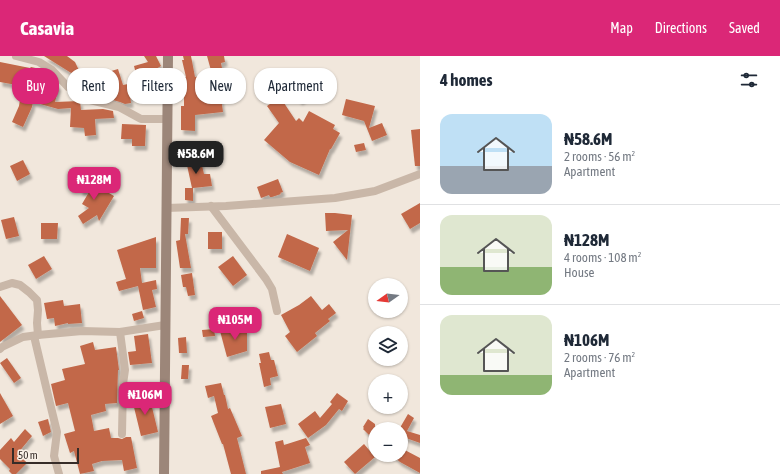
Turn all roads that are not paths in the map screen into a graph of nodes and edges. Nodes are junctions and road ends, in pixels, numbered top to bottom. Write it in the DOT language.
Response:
graph roads {
  1 [pos="16,56"];
  2 [pos="168,56"];
  3 [pos="167,119"];
  4 [pos="420,174"];
  5 [pos="211,206"];
  6 [pos="166,208"];
  7 [pos="0,287"];
  8 [pos="277,311"];
  9 [pos="165,325"];
  10 [pos="120,332"];
  11 [pos="36,335"];
  12 [pos="0,349"];
  13 [pos="122,434"];
  14 [pos="59,474"];
  15 [pos="164,474"];
  1 -- 3 [label="street"];
  2 -- 3 [label="main road"];
  3 -- 6 [label="main road"];
  4 -- 5 [label="street"];
  5 -- 6 [label="street"];
  5 -- 8 [label="street"];
  6 -- 9 [label="main road"];
  7 -- 11 [label="street"];
  9 -- 10 [label="street"];
  9 -- 15 [label="main road"];
  10 -- 11 [label="street"];
  10 -- 13 [label="street"];
  11 -- 12 [label="street"];
  11 -- 14 [label="street"];
}
